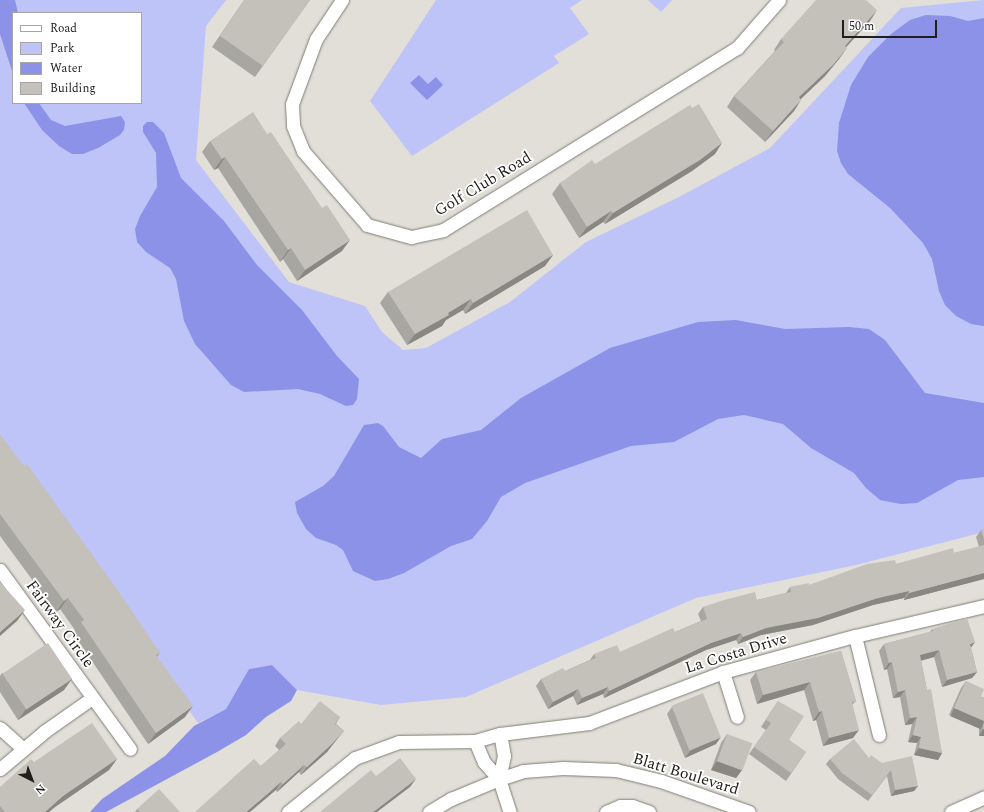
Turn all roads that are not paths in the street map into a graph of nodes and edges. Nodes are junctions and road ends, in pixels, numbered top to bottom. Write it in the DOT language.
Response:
graph roads {
  1 [pos="342,0"];
  2 [pos="779,0"];
  3 [pos="0,570"];
  4 [pos="983,609"];
  5 [pos="855,636"];
  6 [pos="723,672"];
  7 [pos="92,698"];
  8 [pos="737,717"];
  9 [pos="0,728"];
  10 [pos="500,734"];
  11 [pos="879,735"];
  12 [pos="475,742"];
  13 [pos="23,749"];
  14 [pos="130,749"];
  15 [pos="0,769"];
  16 [pos="498,779"];
  17 [pos="984,797"];
  18 [pos="288,812"];
  19 [pos="429,812"];
  20 [pos="510,812"];
  21 [pos="606,812"];
  22 [pos="649,812"];
  23 [pos="749,812"];
  24 [pos="951,812"];
  1 -- 2 [label="street, Golf Club Road"];
  3 -- 7 [label="street, Fairway Circle"];
  4 -- 5 [label="street, La Costa Drive"];
  5 -- 6 [label="street, La Costa Drive"];
  5 -- 11 [label="street"];
  6 -- 8 [label="street"];
  6 -- 10 [label="street, La Costa Drive"];
  7 -- 13 [label="street"];
  7 -- 14 [label="street, Fairway Circle"];
  9 -- 13 [label="street"];
  10 -- 12 [label="street, La Costa Drive"];
  10 -- 16 [label="street"];
  12 -- 16 [label="street"];
  12 -- 18 [label="street, La Costa Drive"];
  13 -- 15 [label="street"];
  16 -- 19 [label="street, Blatt Boulevard"];
  16 -- 20 [label="street"];
  16 -- 23 [label="street, Blatt Boulevard"];
  17 -- 24 [label="street"];
  21 -- 22 [label="street"];
}
